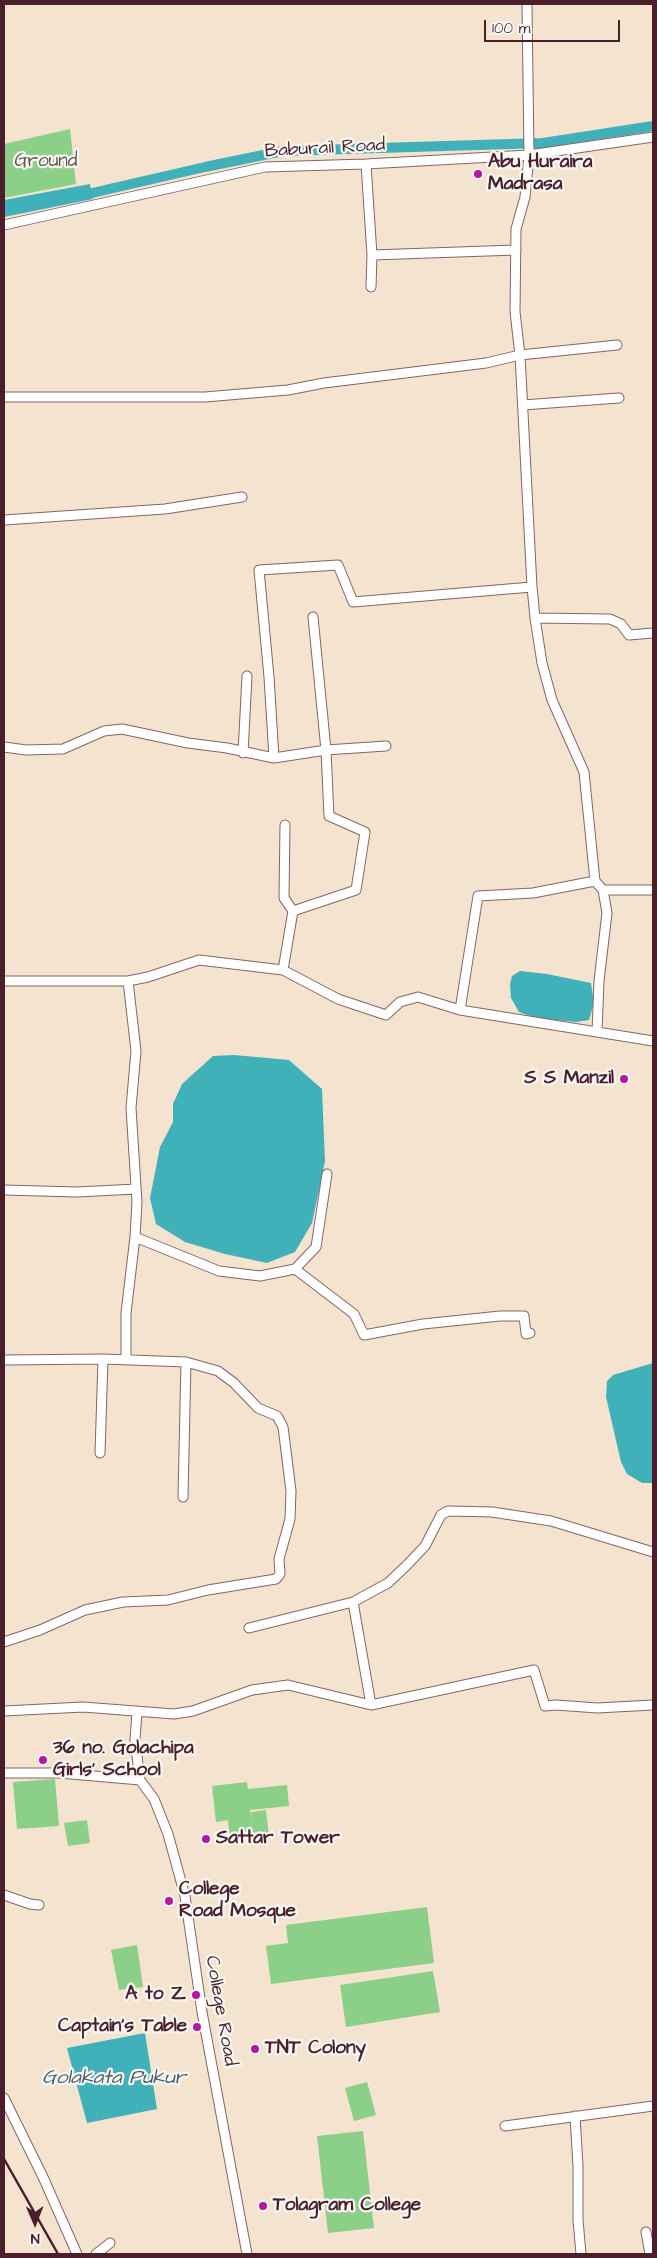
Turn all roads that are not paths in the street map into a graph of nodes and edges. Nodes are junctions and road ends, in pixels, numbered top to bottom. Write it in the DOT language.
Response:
graph roads {
  1 [pos="527,4"];
  2 [pos="653,137"];
  3 [pos="529,154"];
  4 [pos="366,164"];
  5 [pos="4,225"];
  6 [pos="516,250"];
  7 [pos="372,255"];
  8 [pos="371,287"];
  9 [pos="617,345"];
  10 [pos="520,355"];
  11 [pos="4,397"];
  12 [pos="619,398"];
  13 [pos="523,405"];
  14 [pos="242,497"];
  15 [pos="4,520"];
  16 [pos="532,588"];
  17 [pos="313,618"];
  18 [pos="535,618"];
  19 [pos="653,633"];
  20 [pos="247,676"];
  21 [pos="386,746"];
  22 [pos="4,747"];
  23 [pos="326,750"];
  24 [pos="243,753"];
  25 [pos="274,758"];
  26 [pos="284,825"];
  27 [pos="595,881"];
  28 [pos="603,890"];
  29 [pos="653,890"];
  30 [pos="293,910"];
  31 [pos="283,970"];
  32 [pos="4,981"];
  33 [pos="128,982"];
  34 [pos="460,1010"];
  35 [pos="597,1032"];
  36 [pos="653,1040"];
  37 [pos="327,1174"];
  38 [pos="136,1189"];
  39 [pos="4,1190"];
  40 [pos="135,1237"];
  41 [pos="294,1269"];
  42 [pos="530,1333"];
  43 [pos="102,1359"];
  44 [pos="4,1360"];
  45 [pos="126,1360"];
  46 [pos="186,1362"];
  47 [pos="100,1453"];
  48 [pos="183,1497"];
  49 [pos="653,1552"];
  50 [pos="353,1602"];
  51 [pos="249,1628"];
  52 [pos="4,1642"];
  53 [pos="371,1705"];
  54 [pos="653,1705"];
  55 [pos="4,1711"];
  56 [pos="137,1712"];
  57 [pos="4,1772"];
  58 [pos="140,1780"];
  59 [pos="4,1895"];
  60 [pos="39,1905"];
  61 [pos="4,2098"];
  62 [pos="653,2106"];
  63 [pos="575,2116"];
  64 [pos="505,2126"];
  65 [pos="646,2232"];
  66 [pos="110,2243"];
  67 [pos="77,2254"];
  68 [pos="96,2254"];
  69 [pos="247,2254"];
  70 [pos="581,2254"];
  71 [pos="650,2254"];
  1 -- 3 [label="street"];
  2 -- 3 [label="street, Baburail Road"];
  3 -- 4 [label="street, Baburail Road"];
  3 -- 6 [label="street"];
  4 -- 5 [label="street, Baburail Road"];
  4 -- 7 [label="street"];
  6 -- 7 [label="street"];
  6 -- 10 [label="street"];
  7 -- 8 [label="street"];
  9 -- 10 [label="street"];
  10 -- 11 [label="street"];
  10 -- 13 [label="street"];
  12 -- 13 [label="street"];
  13 -- 16 [label="street"];
  14 -- 15 [label="street"];
  16 -- 18 [label="street"];
  16 -- 25 [label="street"];
  17 -- 23 [label="street"];
  18 -- 19 [label="street"];
  18 -- 27 [label="street"];
  20 -- 24 [label="street"];
  21 -- 23 [label="street"];
  22 -- 24 [label="street"];
  23 -- 25 [label="street"];
  23 -- 30 [label="street"];
  24 -- 25 [label="street"];
  26 -- 30 [label="street"];
  27 -- 28 [label="street"];
  27 -- 34 [label="street"];
  28 -- 29 [label="street"];
  28 -- 35 [label="street"];
  30 -- 31 [label="street"];
  31 -- 33 [label="street"];
  31 -- 34 [label="street"];
  32 -- 33 [label="street"];
  33 -- 38 [label="street"];
  34 -- 35 [label="street"];
  35 -- 36 [label="street"];
  37 -- 41 [label="street"];
  38 -- 39 [label="street"];
  38 -- 40 [label="street"];
  40 -- 41 [label="street"];
  40 -- 45 [label="street"];
  41 -- 42 [label="street"];
  43 -- 44 [label="street"];
  43 -- 45 [label="street"];
  43 -- 47 [label="street"];
  45 -- 46 [label="street"];
  46 -- 48 [label="street"];
  46 -- 52 [label="street"];
  49 -- 50 [label="street"];
  50 -- 51 [label="street"];
  50 -- 53 [label="street"];
  53 -- 54 [label="street"];
  53 -- 56 [label="street"];
  55 -- 56 [label="street"];
  56 -- 58 [label="street"];
  57 -- 58 [label="street"];
  58 -- 69 [label="street, College Road"];
  59 -- 60 [label="street"];
  61 -- 67 [label="street"];
  62 -- 63 [label="street"];
  63 -- 64 [label="street"];
  63 -- 70 [label="street"];
  65 -- 71 [label="street"];
  66 -- 68 [label="street"];
}
